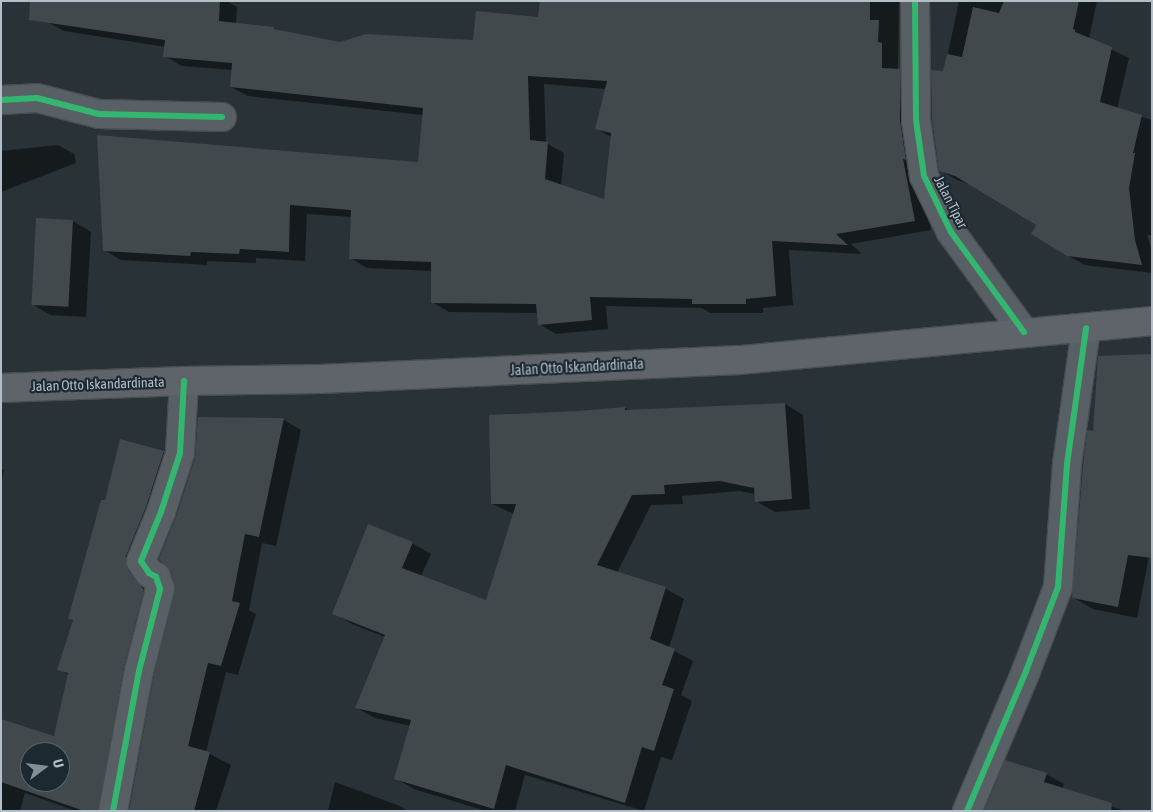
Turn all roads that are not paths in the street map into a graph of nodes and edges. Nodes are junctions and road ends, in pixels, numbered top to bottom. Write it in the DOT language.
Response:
graph roads {
  1 [pos="915,1"];
  2 [pos="1,100"];
  3 [pos="222,117"];
  4 [pos="1152,321"];
  5 [pos="1086,328"];
  6 [pos="1024,332"];
  7 [pos="184,380"];
  8 [pos="1,388"];
  9 [pos="113,811"];
  10 [pos="967,811"];
  1 -- 6 [label="street, Jalan Tipar"];
  2 -- 3 [label="street"];
  4 -- 5 [label="main road, Jalan Otto Iskandardinata"];
  5 -- 6 [label="main road, Jalan Otto Iskandardinata"];
  5 -- 10 [label="street"];
  6 -- 7 [label="main road, Jalan Otto Iskandardinata"];
  7 -- 8 [label="main road, Jalan Otto Iskandardinata"];
  7 -- 9 [label="street"];
}
